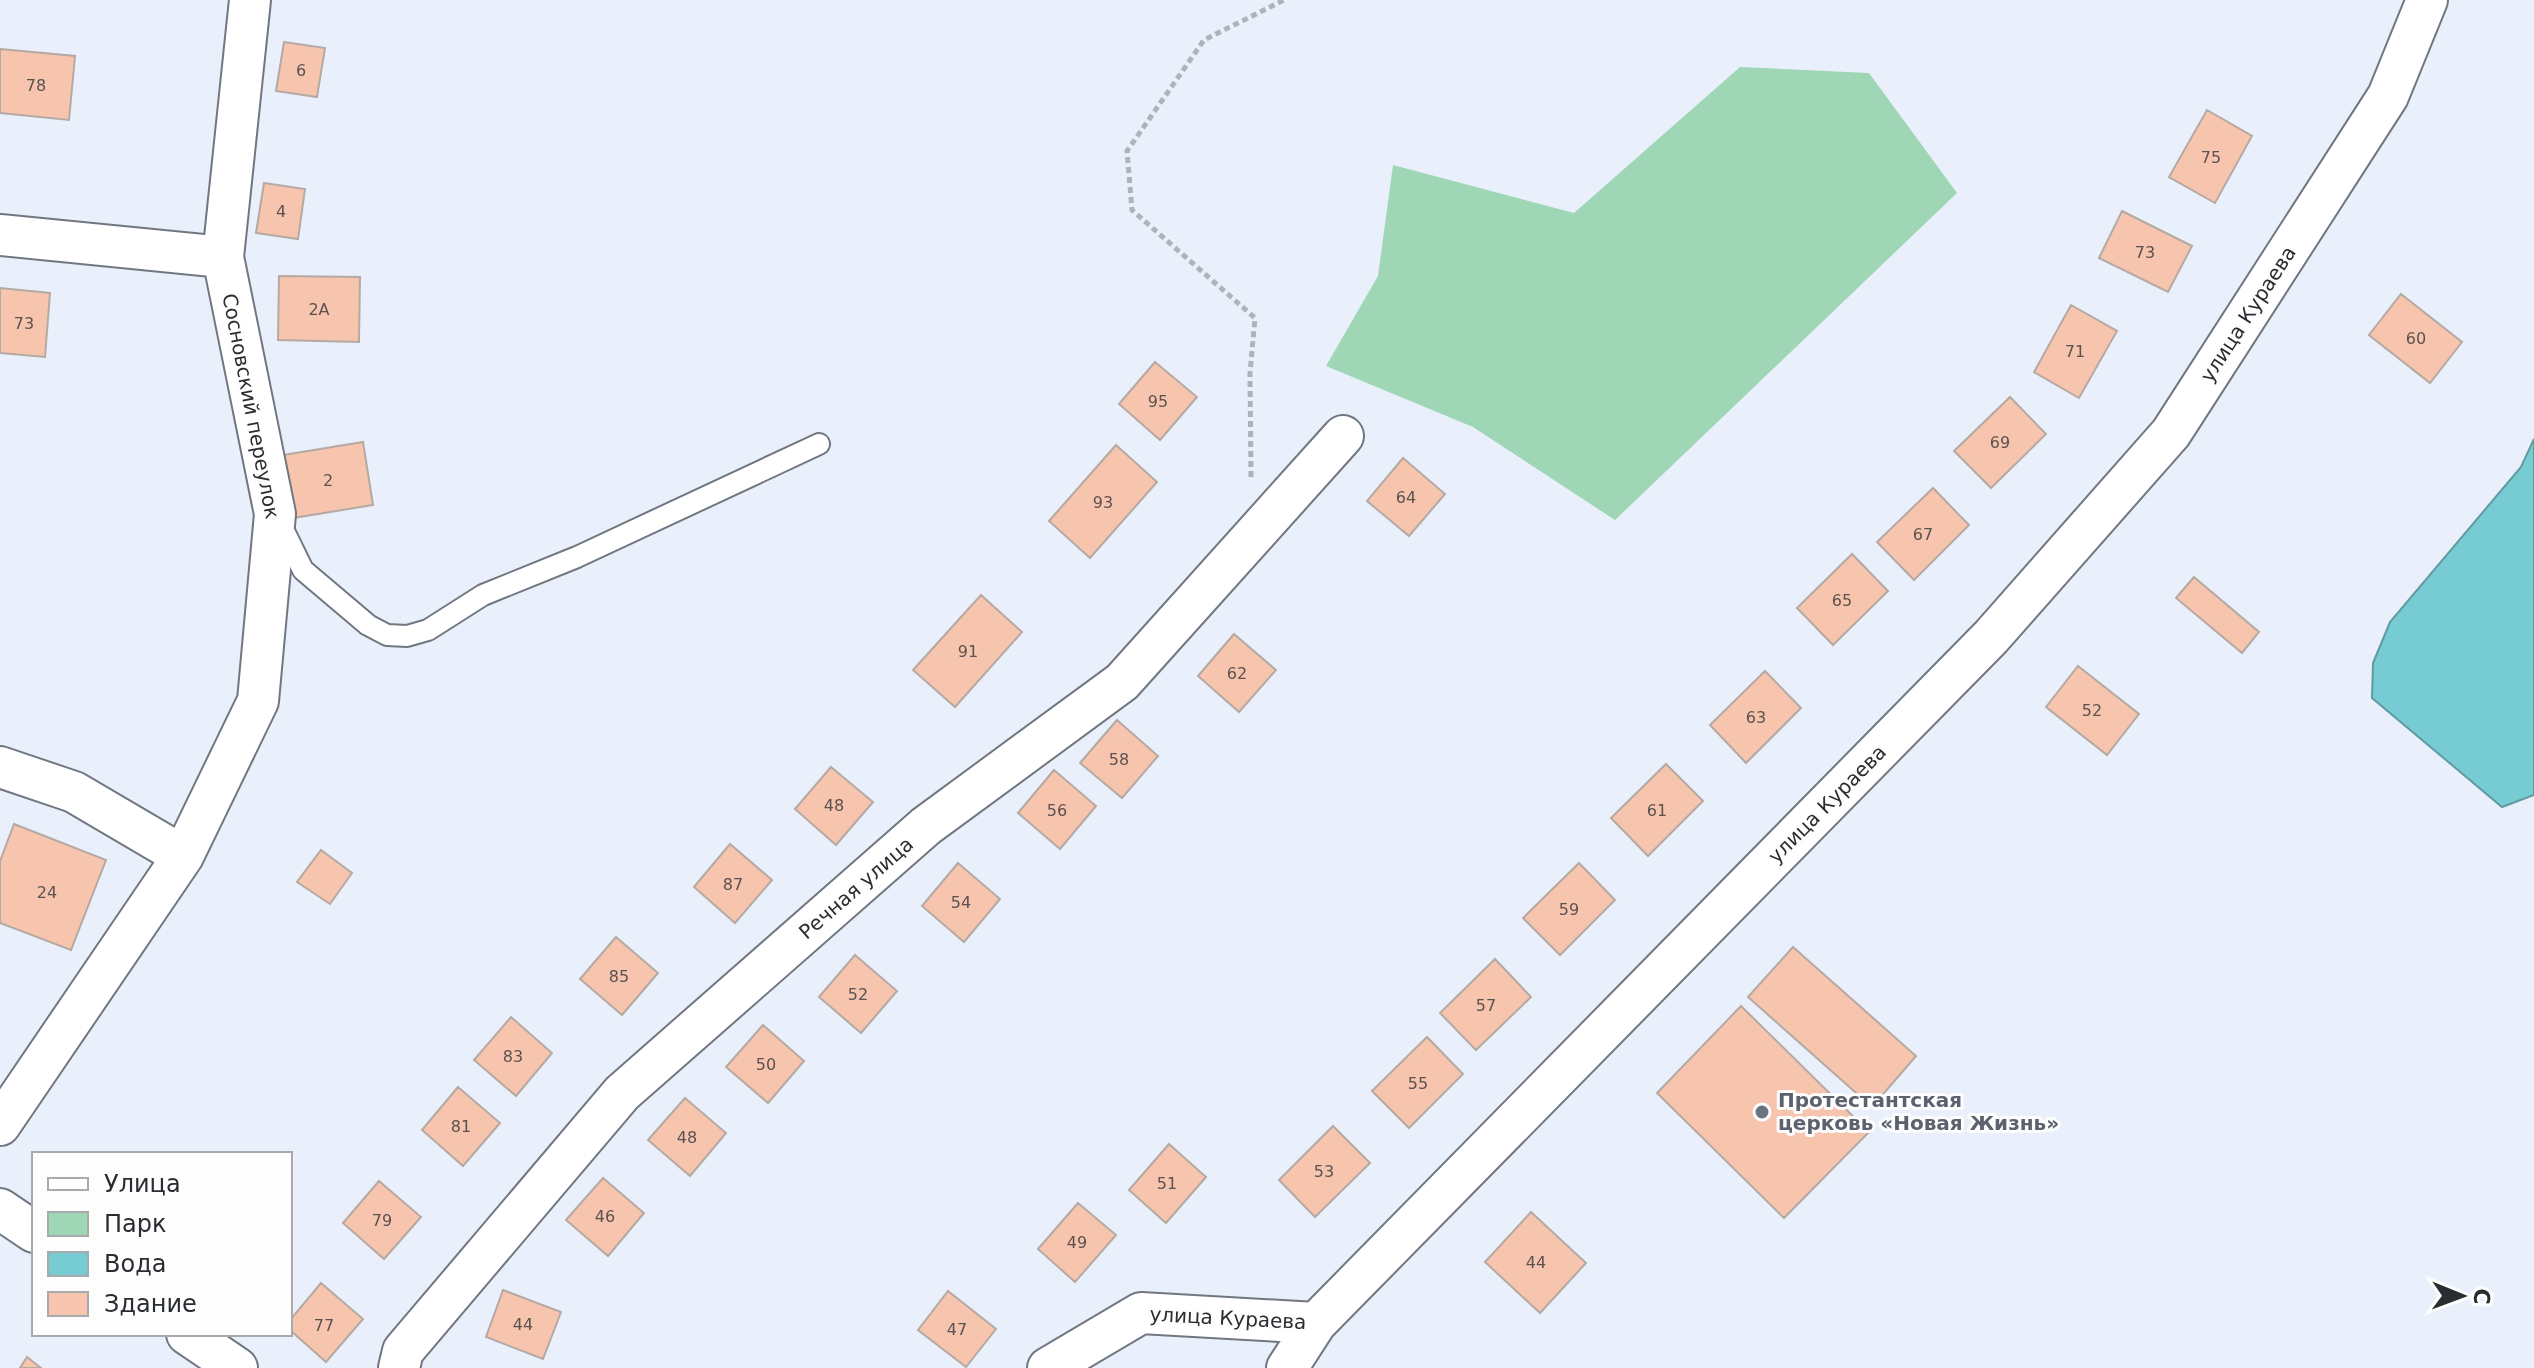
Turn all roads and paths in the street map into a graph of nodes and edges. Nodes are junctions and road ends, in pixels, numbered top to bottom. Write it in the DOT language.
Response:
graph roads {
  1 [pos="250,0"];
  2 [pos="1284,0"];
  3 [pos="2427,0"];
  4 [pos="0,235"];
  5 [pos="223,257"];
  6 [pos="1343,436"];
  7 [pos="819,444"];
  8 [pos="1251,478"];
  9 [pos="275,514"];
  10 [pos="0,767"];
  11 [pos="183,856"];
  12 [pos="0,1125"];
  13 [pos="0,1209"];
  14 [pos="32,1231"];
  15 [pos="1316,1323"];
  16 [pos="190,1336"];
  17 [pos="237,1368"];
  18 [pos="399,1368"];
  19 [pos="1048,1368"];
  20 [pos="1287,1368"];
  1 -- 5 [label="street, Сосновский переулок"];
  2 -- 8 [label="path"];
  3 -- 15 [label="street, улица Кураева"];
  4 -- 5 [label="street"];
  5 -- 9 [label="street, Сосновский переулок"];
  6 -- 18 [label="street, Речная улица"];
  7 -- 9 [label="lane"];
  9 -- 11 [label="street, Сосновский переулок"];
  10 -- 11 [label="street"];
  11 -- 12 [label="street, Сосновский переулок"];
  13 -- 14 [label="street"];
  15 -- 19 [label="street, улица Кураева"];
  15 -- 20 [label="street"];
  16 -- 17 [label="street"];
}
